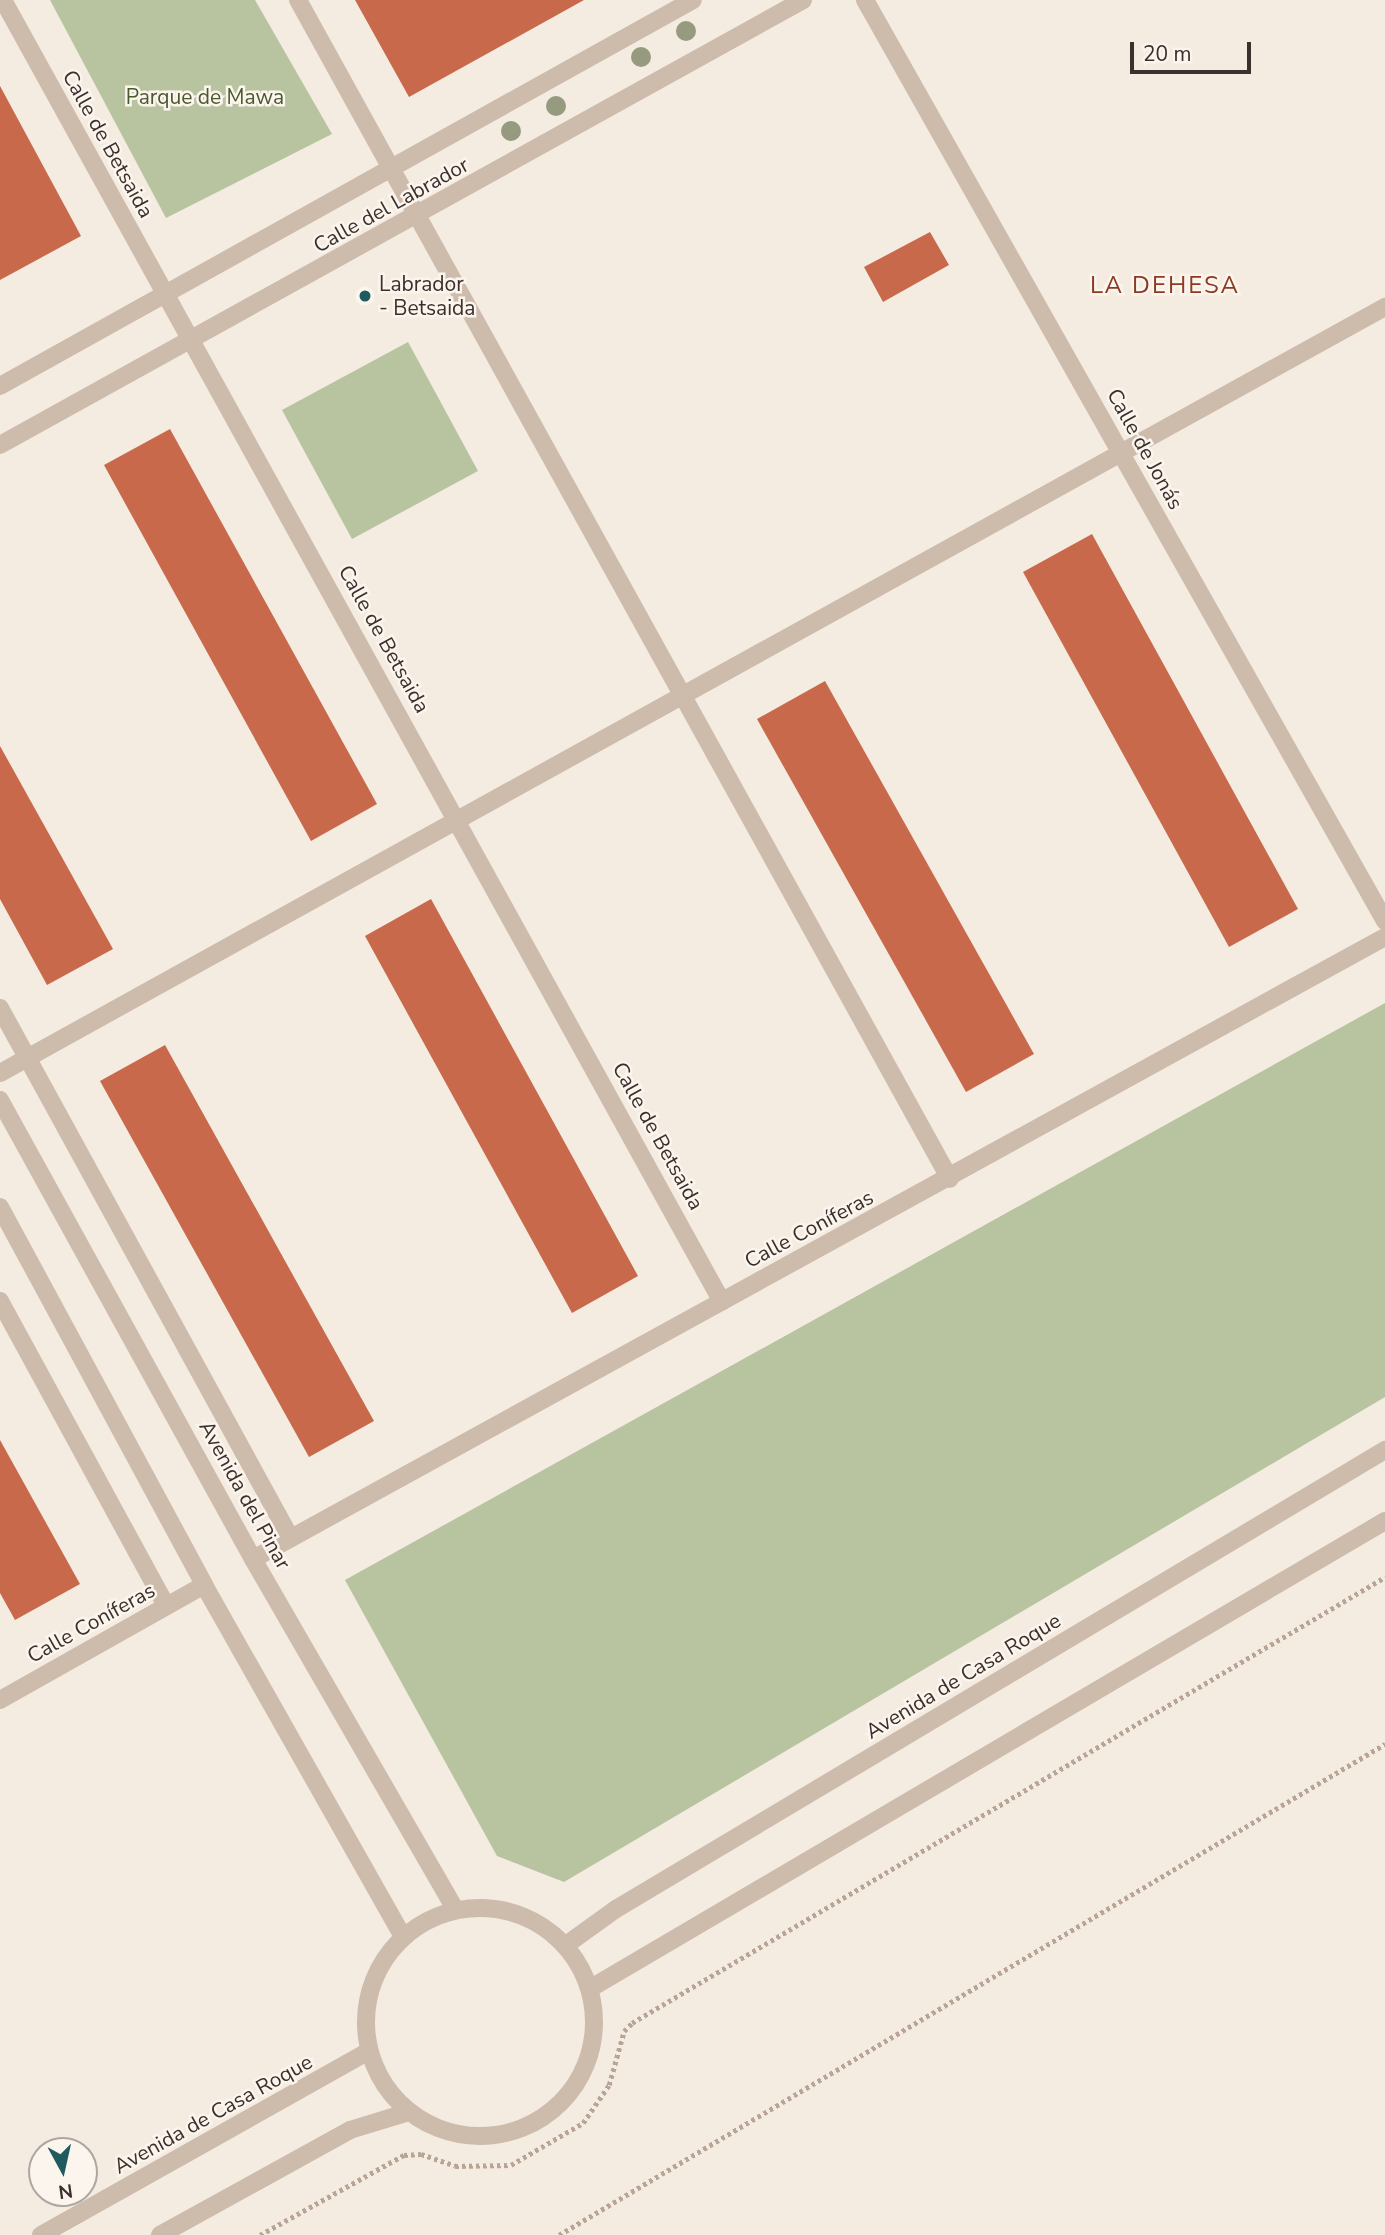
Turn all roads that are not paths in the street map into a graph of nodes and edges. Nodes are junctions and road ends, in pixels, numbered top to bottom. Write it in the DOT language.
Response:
graph roads {
  1 [pos="3,0"];
  2 [pos="298,0"];
  3 [pos="693,0"];
  4 [pos="803,0"];
  5 [pos="865,0"];
  6 [pos="391,169"];
  7 [pos="417,217"];
  8 [pos="166,296"];
  9 [pos="1385,307"];
  10 [pos="192,341"];
  11 [pos="0,386"];
  12 [pos="0,445"];
  13 [pos="1121,453"];
  14 [pos="682,696"];
  15 [pos="460,819"];
  16 [pos="1385,921"];
  17 [pos="1385,937"];
  18 [pos="0,1008"];
  19 [pos="27,1058"];
  20 [pos="0,1073"];
  21 [pos="0,1100"];
  22 [pos="950,1179"];
  23 [pos="0,1207"];
  24 [pos="0,1301"];
  25 [pos="722,1302"];
  26 [pos="1385,1450"];
  27 [pos="1385,1521"];
  28 [pos="290,1538"];
  29 [pos="253,1559"];
  30 [pos="204,1585"];
  31 [pos="166,1606"];
  32 [pos="0,1700"];
  33 [pos="456,1910"];
  34 [pos="403,1937"];
  35 [pos="566,1945"];
  36 [pos="591,1988"];
  37 [pos="369,2051"];
  38 [pos="409,2112"];
  39 [pos="41,2235"];
  40 [pos="160,2235"];
  1 -- 8 [label="street, Calle de Betsaida"];
  2 -- 6 [label="street"];
  3 -- 6 [label="street, Calle del Labrador"];
  4 -- 7 [label="street, Calle del Labrador"];
  5 -- 13 [label="street, Calle de Jonás"];
  6 -- 7 [label="street"];
  6 -- 8 [label="street, Calle del Labrador"];
  7 -- 10 [label="street, Calle del Labrador"];
  7 -- 14 [label="street"];
  8 -- 10 [label="street, Calle de Betsaida"];
  8 -- 11 [label="street, Calle del Labrador"];
  9 -- 13 [label="street"];
  10 -- 12 [label="street, Calle del Labrador"];
  10 -- 15 [label="street, Calle de Betsaida"];
  13 -- 14 [label="street"];
  13 -- 16 [label="street, Calle de Jonás"];
  14 -- 15 [label="street"];
  14 -- 22 [label="street"];
  15 -- 19 [label="street"];
  15 -- 25 [label="street, Calle de Betsaida"];
  17 -- 22 [label="street, Calle Coníferas"];
  18 -- 19 [label="street, Avenida del Pinar"];
  19 -- 20 [label="street"];
  19 -- 28 [label="street, Avenida del Pinar"];
  21 -- 29 [label="street, Avenida del Pinar"];
  22 -- 25 [label="street, Calle Coníferas"];
  23 -- 30 [label="street"];
  24 -- 31 [label="street"];
  25 -- 28 [label="street, Calle Coníferas"];
  26 -- 35 [label="street, Avenida de Casa Roque"];
  27 -- 36 [label="street"];
  28 -- 29 [label="street, Calle Coníferas"];
  29 -- 33 [label="street, Avenida del Pinar"];
  30 -- 31 [label="street, Calle Coníferas"];
  30 -- 34 [label="street"];
  31 -- 32 [label="street, Calle Coníferas"];
  33 -- 34 [label="street"];
  33 -- 35 [label="street"];
  34 -- 37 [label="street"];
  35 -- 36 [label="street"];
  36 -- 38 [label="street"];
  37 -- 38 [label="street"];
  37 -- 39 [label="street, Avenida de Casa Roque"];
  38 -- 40 [label="street"];
}
